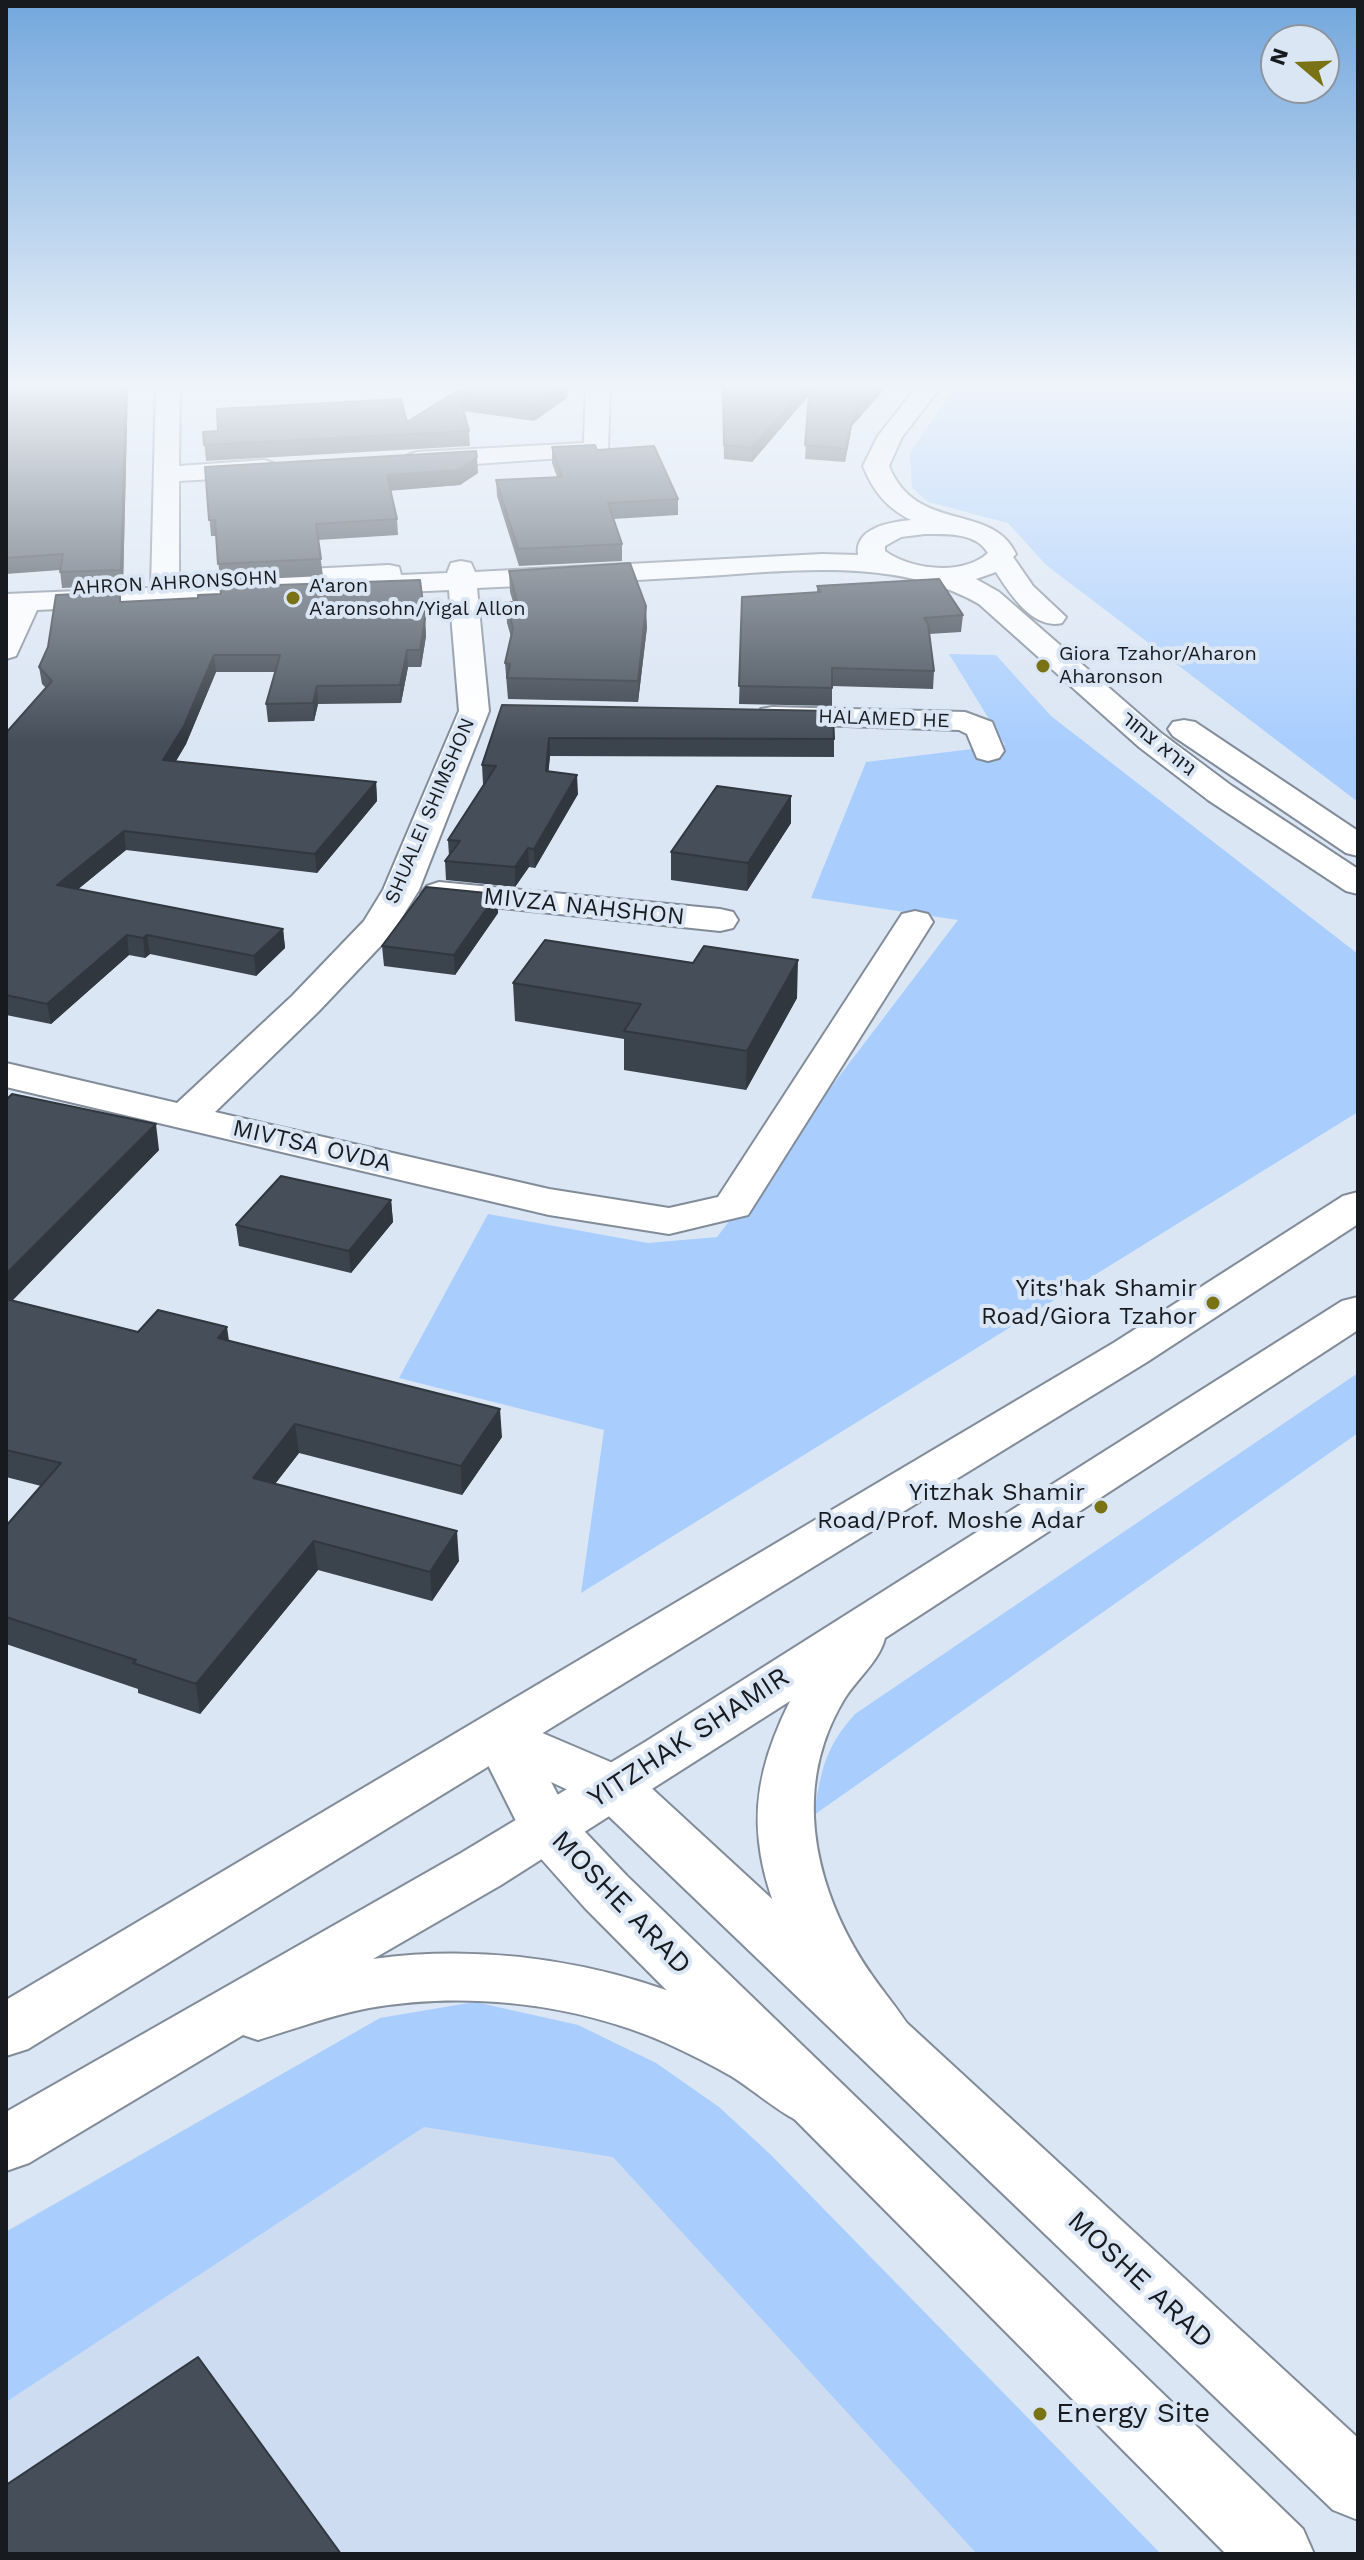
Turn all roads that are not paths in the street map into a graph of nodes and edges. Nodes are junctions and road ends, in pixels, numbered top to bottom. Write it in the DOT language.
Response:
graph roads {
  1 [pos="166,503"];
  2 [pos="896,503"];
  3 [pos="900,503"];
  4 [pos="959,528"];
  5 [pos="883,546"];
  6 [pos="1000,558"];
  7 [pos="926,574"];
  8 [pos="462,575"];
  9 [pos="165,590"];
  10 [pos="13,599"];
  11 [pos="6,650"];
  12 [pos="738,716"];
  13 [pos="988,751"];
  14 [pos="1358,846"];
  15 [pos="1358,884"];
  16 [pos="401,890"];
  17 [pos="720,920"];
  18 [pos="915,922"];
  19 [pos="8,1078"];
  20 [pos="187,1116"];
  21 [pos="1358,1205"];
  22 [pos="1358,1310"];
  23 [pos="885,1612"];
  24 [pos="500,1735"];
  25 [pos="614,1787"];
  26 [pos="547,1828"];
  27 [pos="6,2031"];
  28 [pos="194,2033"];
  29 [pos="885,2039"];
  30 [pos="820,2102"];
  31 [pos="6,2144"];
  32 [pos="1358,2486"];
  33 [pos="1277,2554"];
  1 -- 9 [label="street"];
  2 -- 5 [label="street"];
  3 -- 4 [label="street"];
  4 -- 5 [label="street"];
  4 -- 6 [label="street, גיורא צחור"];
  5 -- 7 [label="street"];
  5 -- 8 [label="street, AHRON AHRONSOHN"];
  6 -- 7 [label="street"];
  6 -- 14 [label="street, גיורא צחור"];
  7 -- 15 [label="street, גיורא צחור"];
  8 -- 9 [label="street, AHRON AHRONSOHN"];
  8 -- 16 [label="street, SHUALEI SHIMSHON"];
  9 -- 10 [label="street, AHRON AHRONSOHN"];
  10 -- 11 [label="street"];
  12 -- 13 [label="street, HALAMED HE"];
  16 -- 17 [label="street, MIVZA NAHSHON"];
  16 -- 20 [label="street, SHUALEI SHIMSHON"];
  18 -- 20 [label="street, MIVTSA OVDA"];
  19 -- 20 [label="street, MIVTSA OVDA"];
  21 -- 24 [label="street"];
  22 -- 23 [label="street, YITZHAK SHAMIR"];
  23 -- 25 [label="street, YITZHAK SHAMIR"];
  23 -- 29 [label="street"];
  24 -- 25 [label="street, MOSHE ARAD"];
  24 -- 26 [label="street, MOSHE ARAD"];
  24 -- 27 [label="street"];
  25 -- 26 [label="street, YITZHAK SHAMIR"];
  25 -- 29 [label="street, MOSHE ARAD"];
  26 -- 28 [label="street, YITZHAK SHAMIR"];
  26 -- 30 [label="street, MOSHE ARAD"];
  28 -- 30 [label="street"];
  28 -- 31 [label="street, YITZHAK SHAMIR"];
  29 -- 32 [label="street, MOSHE ARAD"];
  30 -- 33 [label="street, MOSHE ARAD"];
}
